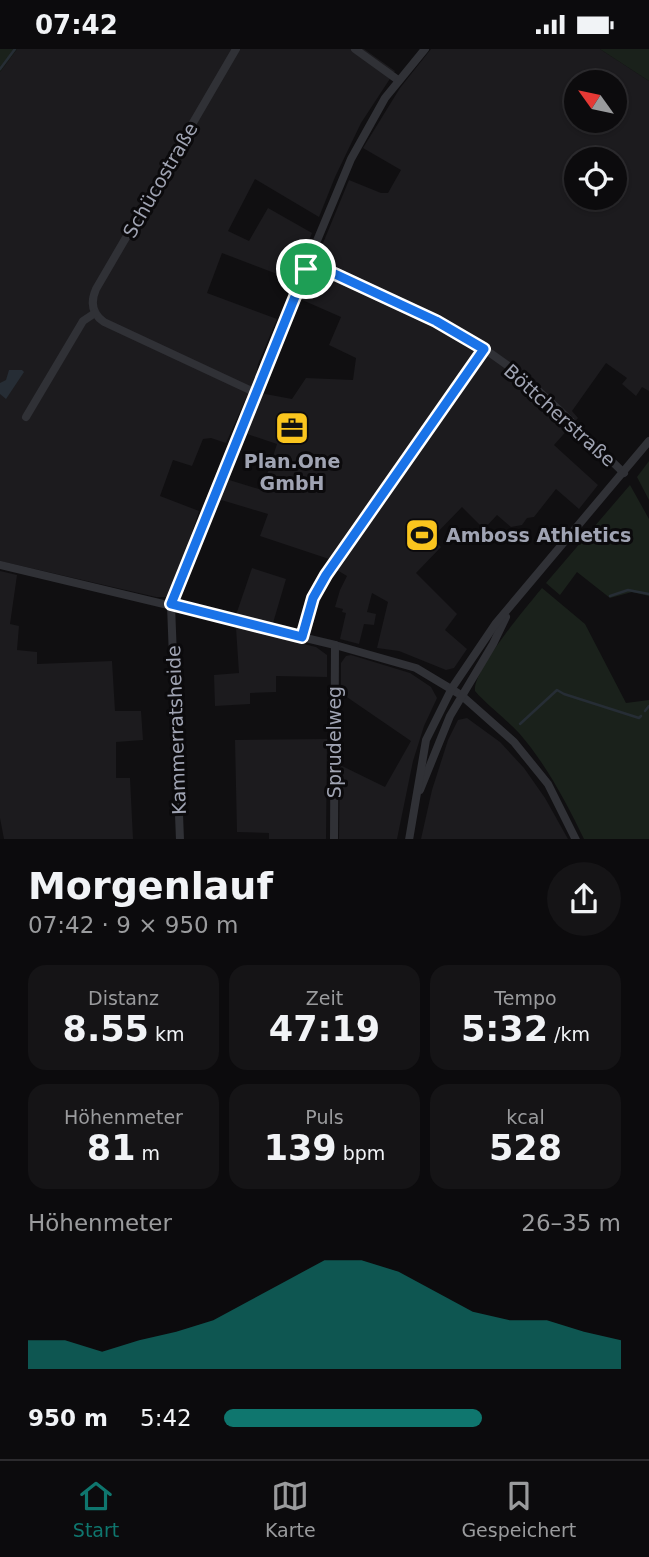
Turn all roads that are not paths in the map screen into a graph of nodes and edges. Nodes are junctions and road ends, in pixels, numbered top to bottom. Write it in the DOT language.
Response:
graph roads {
  1 [pos="236,49"];
  2 [pos="355,49"];
  3 [pos="425,49"];
  4 [pos="398,80"];
  5 [pos="309,262"];
  6 [pos="94,313"];
  7 [pos="484,349"];
  8 [pos="254,392"];
  9 [pos="26,417"];
  10 [pos="649,441"];
  11 [pos="624,473"];
  12 [pos="0,565"];
  13 [pos="171,604"];
  14 [pos="509,611"];
  15 [pos="302,637"];
  16 [pos="335,645"];
  17 [pos="452,688"];
  18 [pos="461,695"];
  19 [pos="418,792"];
  20 [pos="180,839"];
  21 [pos="334,839"];
  22 [pos="409,839"];
  23 [pos="576,839"];
  1 -- 6 [label="street, Schücostraße"];
  2 -- 4 [label="street"];
  3 -- 4 [label="street, Kammerratsheide"];
  4 -- 5 [label="street, Kammerratsheide"];
  5 -- 7 [label="street, Böttcherstraße"];
  5 -- 8 [label="street, Kammerratsheide"];
  6 -- 8 [label="street"];
  6 -- 9 [label="street, Schücostraße"];
  7 -- 11 [label="street, Böttcherstraße"];
  7 -- 15 [label="street"];
  8 -- 13 [label="street, Kammerratsheide"];
  10 -- 11 [label="street"];
  11 -- 14 [label="street"];
  12 -- 13 [label="street"];
  13 -- 15 [label="street"];
  13 -- 20 [label="street, Kammerratsheide"];
  14 -- 17 [label="street"];
  14 -- 18 [label="street"];
  15 -- 16 [label="street"];
  16 -- 17 [label="street"];
  16 -- 21 [label="street, Sprudelweg"];
  17 -- 18 [label="street"];
  17 -- 19 [label="street"];
  18 -- 19 [label="street"];
  18 -- 23 [label="street"];
  19 -- 22 [label="street"];
}
